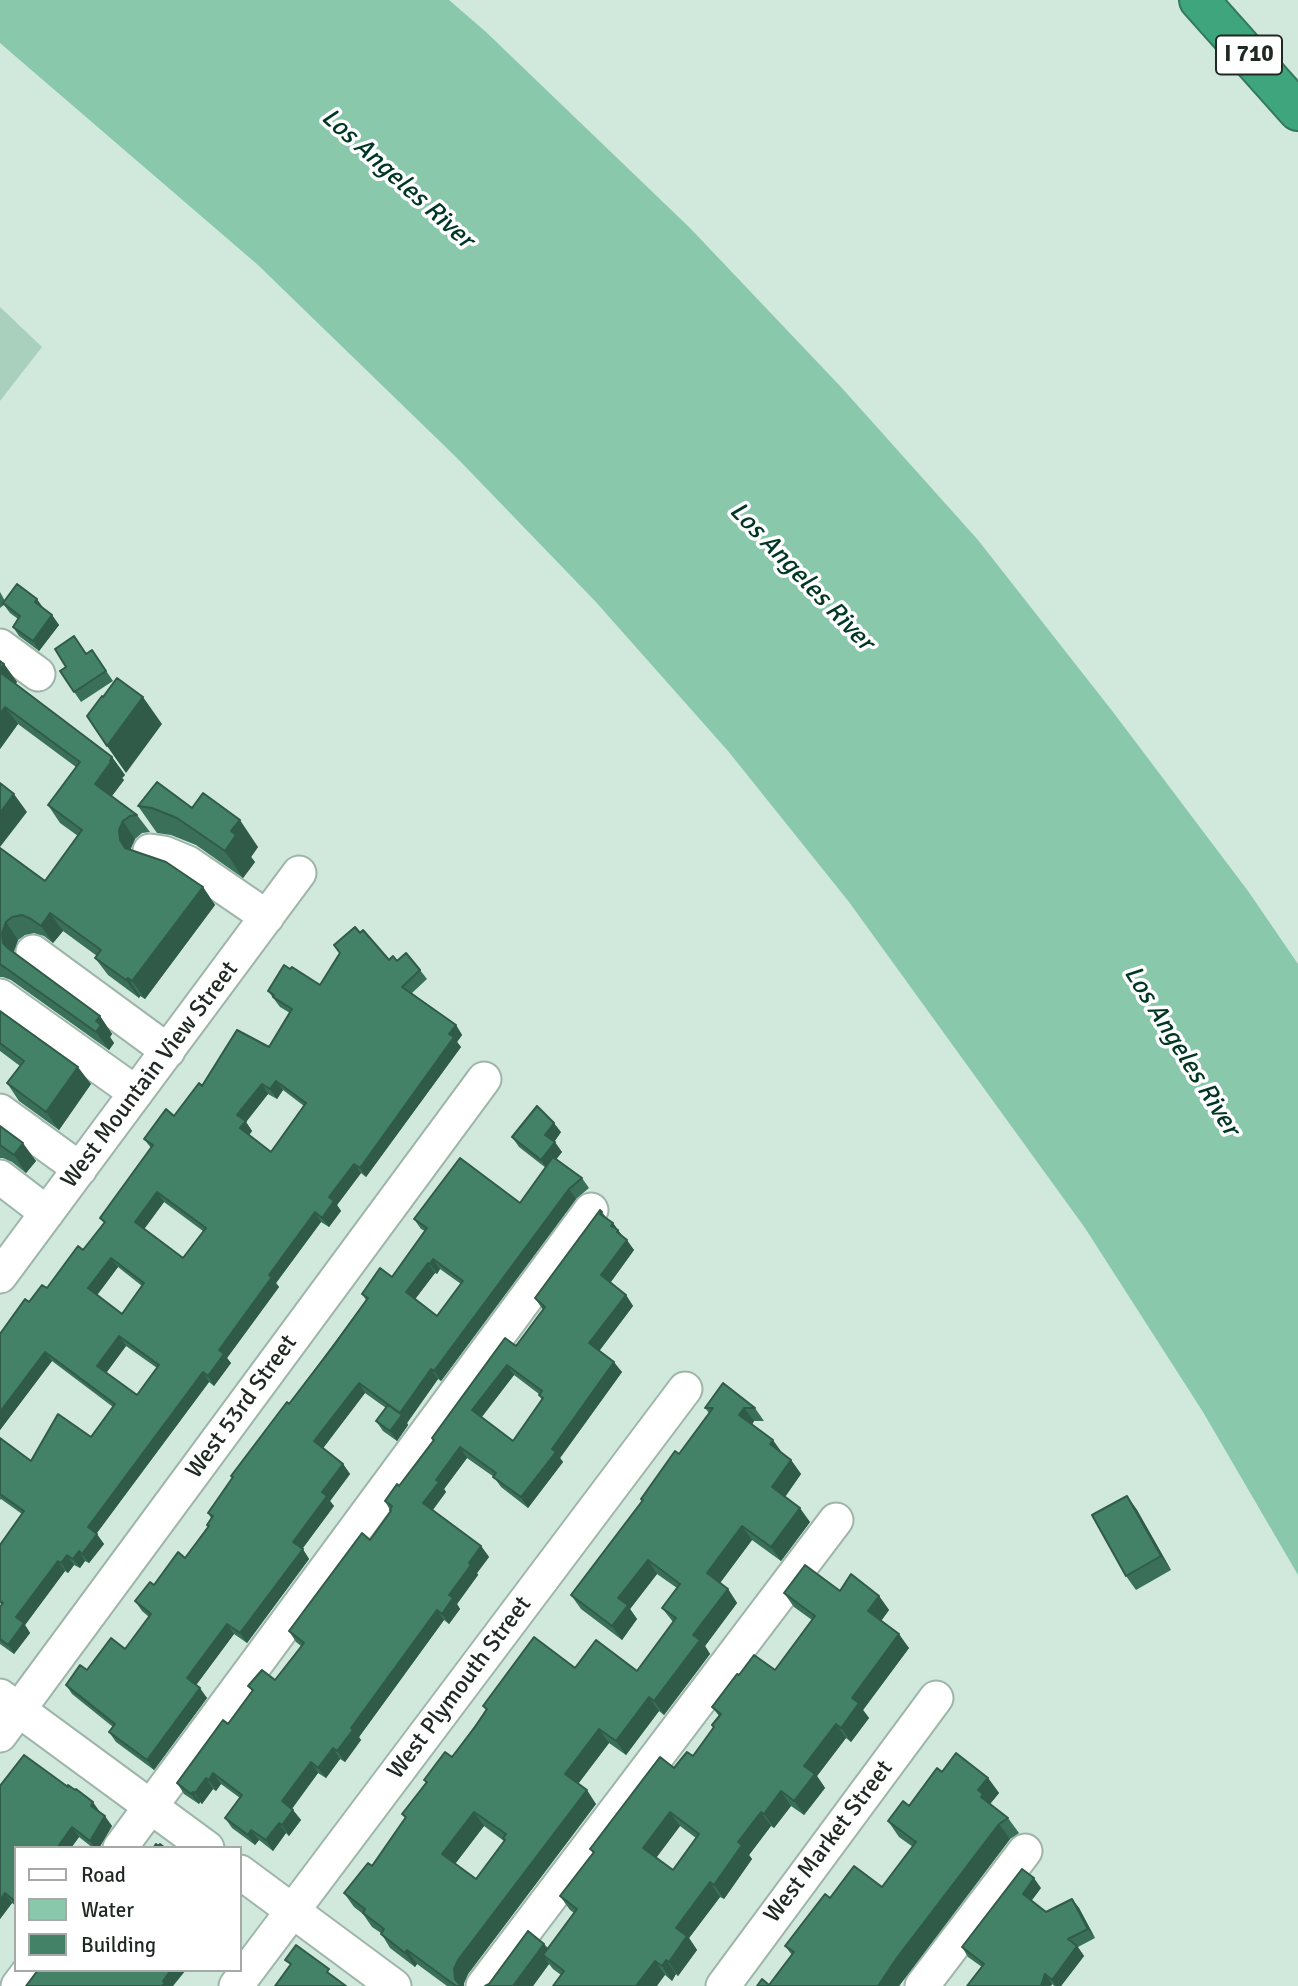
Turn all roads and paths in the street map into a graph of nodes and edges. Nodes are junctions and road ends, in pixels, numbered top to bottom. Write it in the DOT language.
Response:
graph roads {
  1 [pos="1199,0"];
  2 [pos="1298,111"];
  3 [pos="0,646"];
  4 [pos="38,674"];
  5 [pos="150,851"];
  6 [pos="299,873"];
  7 [pos="267,917"];
  8 [pos="46,951"];
  9 [pos="0,996"];
  10 [pos="173,1044"];
  11 [pos="484,1079"];
  12 [pos="136,1093"];
  13 [pos="0,1111"];
  14 [pos="80,1169"];
  15 [pos="0,1177"];
  16 [pos="591,1210"];
  17 [pos="47,1213"];
  18 [pos="0,1276"];
  19 [pos="685,1389"];
  20 [pos="836,1520"];
  21 [pos="936,1698"];
  22 [pos="7,1714"];
  23 [pos="150,1806"];
  24 [pos="121,1846"];
  25 [pos="204,1846"];
  26 [pos="1025,1851"];
  27 [pos="242,1873"];
  28 [pos="293,1910"];
  29 [pos="236,1986"];
  30 [pos="394,1986"];
  31 [pos="483,1986"];
  32 [pos="723,1986"];
  33 [pos="922,1986"];
  1 -- 2 [label="highway, I 710"];
  3 -- 4 [label="street"];
  5 -- 7 [label="street"];
  6 -- 7 [label="street, West Mountain View Street"];
  7 -- 10 [label="street, West Mountain View Street"];
  8 -- 10 [label="street"];
  9 -- 12 [label="street"];
  10 -- 12 [label="street, West Mountain View Street"];
  11 -- 22 [label="street, West 53rd Street"];
  12 -- 14 [label="street, West Mountain View Street"];
  13 -- 14 [label="street"];
  14 -- 17 [label="street, West Mountain View Street"];
  15 -- 17 [label="street"];
  16 -- 23 [label="street"];
  17 -- 18 [label="street, West Mountain View Street"];
  19 -- 28 [label="street, West Plymouth Street"];
  20 -- 31 [label="street"];
  21 -- 32 [label="street, West Market Street"];
  22 -- 23 [label="street"];
  23 -- 24 [label="street"];
  23 -- 25 [label="street"];
  26 -- 33 [label="street"];
  27 -- 28 [label="street"];
  28 -- 29 [label="street, West Plymouth Street"];
  28 -- 30 [label="street"];
}
